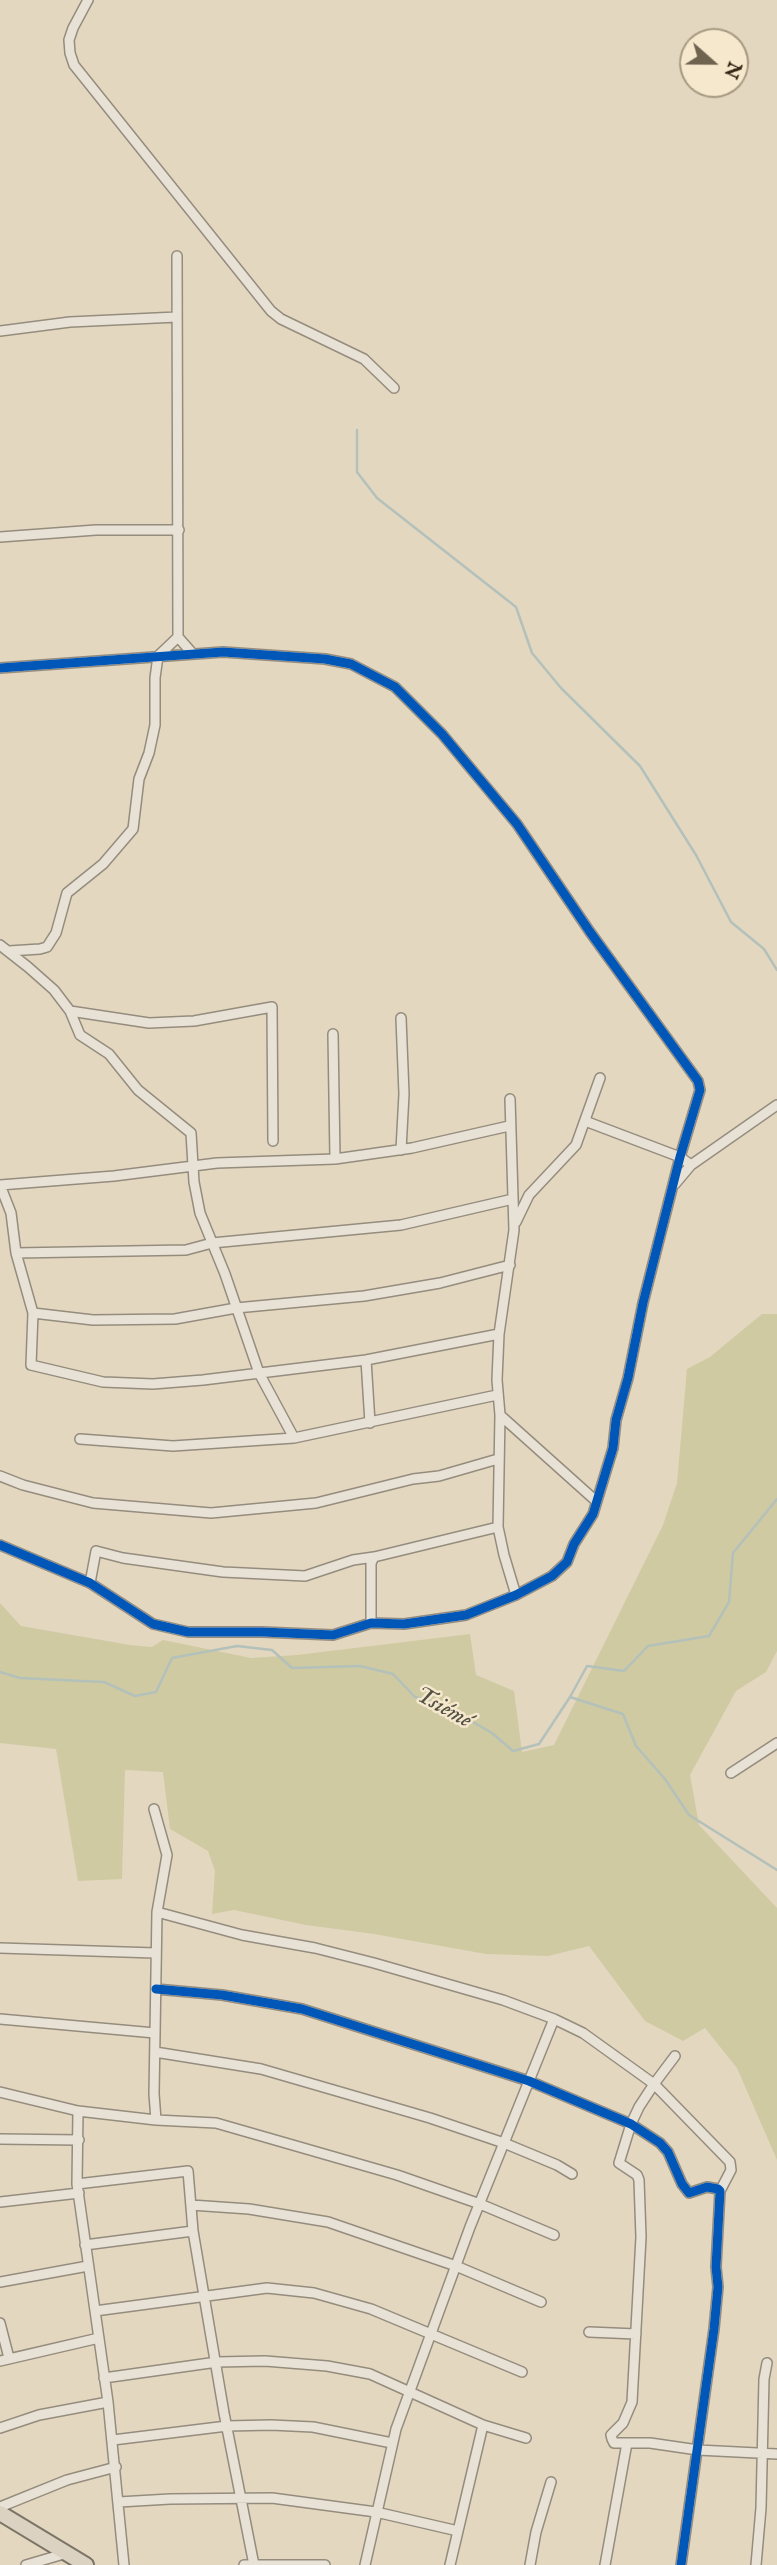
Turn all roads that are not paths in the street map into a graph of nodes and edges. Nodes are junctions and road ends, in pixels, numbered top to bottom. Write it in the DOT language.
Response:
graph roads {
  1 [pos="89,0"];
  2 [pos="177,256"];
  3 [pos="177,317"];
  4 [pos="0,331"];
  5 [pos="394,388"];
  6 [pos="179,530"];
  7 [pos="0,537"];
  8 [pos="178,637"];
  9 [pos="193,654"];
  10 [pos="158,656"];
  11 [pos="0,668"];
  12 [pos="4,948"];
  13 [pos="70,1011"];
  14 [pos="401,1018"];
  15 [pos="333,1034"];
  16 [pos="600,1079"];
  17 [pos="510,1099"];
  18 [pos="777,1105"];
  19 [pos="584,1121"];
  20 [pos="509,1126"];
  21 [pos="273,1141"];
  22 [pos="401,1150"];
  23 [pos="680,1157"];
  24 [pos="335,1159"];
  25 [pos="691,1165"];
  26 [pos="194,1167"];
  27 [pos="0,1185"];
  28 [pos="674,1186"];
  29 [pos="513,1199"];
  30 [pos="514,1230"];
  31 [pos="212,1243"];
  32 [pos="16,1253"];
  33 [pos="510,1265"];
  34 [pos="236,1308"];
  35 [pos="33,1314"];
  36 [pos="499,1334"];
  37 [pos="366,1360"];
  38 [pos="259,1373"];
  39 [pos="497,1395"];
  40 [pos="500,1415"];
  41 [pos="370,1423"];
  42 [pos="294,1438"];
  43 [pos="80,1439"];
  44 [pos="498,1459"];
  45 [pos="0,1476"];
  46 [pos="596,1501"];
  47 [pos="498,1527"];
  48 [pos="0,1545"];
  49 [pos="374,1557"];
  50 [pos="90,1583"];
  51 [pos="516,1595"];
  52 [pos="371,1623"];
  53 [pos="777,1742"];
  54 [pos="731,1773"];
  55 [pos="154,1810"];
  56 [pos="157,1912"];
  57 [pos="0,1948"];
  58 [pos="155,1953"];
  59 [pos="156,1989"];
  60 [pos="554,2019"];
  61 [pos="0,2020"];
  62 [pos="155,2034"];
  63 [pos="155,2052"];
  64 [pos="676,2056"];
  65 [pos="529,2081"];
  66 [pos="654,2084"];
  67 [pos="0,2092"];
  68 [pos="78,2111"];
  69 [pos="156,2120"];
  70 [pos="631,2124"];
  71 [pos="0,2139"];
  72 [pos="79,2140"];
  73 [pos="504,2143"];
  74 [pos="572,2174"];
  75 [pos="78,2188"];
  76 [pos="720,2191"];
  77 [pos="0,2202"];
  78 [pos="480,2204"];
  79 [pos="191,2206"];
  80 [pos="193,2231"];
  81 [pos="554,2235"];
  82 [pos="85,2245"];
  83 [pos="88,2266"];
  84 [pos="456,2266"];
  85 [pos="0,2282"];
  86 [pos="206,2297"];
  87 [pos="541,2302"];
  88 [pos="95,2311"];
  89 [pos="0,2323"];
  90 [pos="431,2332"];
  91 [pos="589,2332"];
  92 [pos="636,2334"];
  93 [pos="99,2337"];
  94 [pos="5,2360"];
  95 [pos="217,2362"];
  96 [pos="767,2363"];
  97 [pos="522,2372"];
  98 [pos="104,2378"];
  99 [pos="409,2391"];
  100 [pos="108,2402"];
  101 [pos="483,2425"];
  102 [pos="227,2426"];
  103 [pos="0,2428"];
  104 [pos="526,2438"];
  105 [pos="113,2440"];
  106 [pos="393,2443"];
  107 [pos="627,2443"];
  108 [pos="698,2450"];
  109 [pos="762,2452"];
  110 [pos="777,2454"];
  111 [pos="116,2467"];
  112 [pos="551,2482"];
  113 [pos="242,2498"];
  114 [pos="119,2502"];
  115 [pos="0,2507"];
  116 [pos="376,2512"];
  117 [pos="0,2513"];
  118 [pos="458,2531"];
  119 [pos="67,2553"];
  120 [pos="26,2565"];
  121 [pos="86,2565"];
  122 [pos="124,2565"];
  123 [pos="251,2565"];
  124 [pos="326,2565"];
  125 [pos="365,2565"];
  126 [pos="450,2565"];
  127 [pos="530,2565"];
  128 [pos="606,2565"];
  129 [pos="681,2565"];
  130 [pos="756,2565"];
  1 -- 5 [label="street"];
  2 -- 3 [label="street"];
  3 -- 4 [label="street"];
  3 -- 6 [label="street"];
  6 -- 7 [label="street"];
  6 -- 8 [label="street"];
  8 -- 9 [label="street"];
  8 -- 10 [label="street"];
  9 -- 10 [label="street"];
  9 -- 23 [label="street"];
  10 -- 11 [label="street"];
  10 -- 12 [label="street"];
  12 -- 13 [label="street"];
  13 -- 21 [label="street"];
  13 -- 26 [label="street"];
  14 -- 22 [label="street"];
  15 -- 24 [label="street"];
  16 -- 19 [label="street"];
  17 -- 20 [label="street"];
  18 -- 25 [label="street"];
  19 -- 23 [label="street"];
  19 -- 30 [label="street"];
  20 -- 22 [label="street"];
  20 -- 29 [label="street"];
  22 -- 24 [label="street"];
  23 -- 25 [label="street"];
  23 -- 28 [label="street"];
  24 -- 26 [label="street"];
  25 -- 28 [label="street"];
  26 -- 27 [label="street"];
  26 -- 31 [label="street"];
  27 -- 32 [label="street"];
  28 -- 46 [label="street"];
  29 -- 30 [label="street"];
  29 -- 31 [label="street"];
  30 -- 33 [label="street"];
  31 -- 32 [label="street"];
  31 -- 34 [label="street"];
  32 -- 35 [label="street"];
  33 -- 34 [label="street"];
  33 -- 36 [label="street"];
  34 -- 35 [label="street"];
  34 -- 38 [label="street"];
  35 -- 38 [label="street"];
  36 -- 37 [label="street"];
  36 -- 39 [label="street"];
  37 -- 38 [label="street"];
  37 -- 41 [label="street"];
  38 -- 42 [label="street"];
  39 -- 40 [label="street"];
  39 -- 41 [label="street"];
  40 -- 44 [label="street"];
  40 -- 46 [label="street"];
  41 -- 42 [label="street"];
  42 -- 43 [label="street"];
  44 -- 45 [label="street"];
  44 -- 47 [label="street"];
  46 -- 51 [label="street"];
  47 -- 49 [label="street"];
  47 -- 51 [label="street"];
  48 -- 50 [label="street"];
  49 -- 50 [label="street"];
  49 -- 52 [label="street"];
  50 -- 52 [label="street"];
  51 -- 52 [label="street"];
  53 -- 54 [label="street"];
  55 -- 56 [label="street"];
  56 -- 58 [label="street"];
  56 -- 60 [label="street"];
  57 -- 58 [label="street"];
  58 -- 59 [label="street"];
  59 -- 62 [label="street"];
  59 -- 65 [label="street"];
  60 -- 65 [label="street"];
  60 -- 66 [label="street"];
  61 -- 62 [label="street"];
  62 -- 63 [label="street"];
  63 -- 69 [label="street"];
  63 -- 73 [label="street"];
  64 -- 66 [label="street"];
  65 -- 70 [label="street"];
  65 -- 73 [label="street"];
  66 -- 70 [label="street"];
  66 -- 76 [label="street"];
  67 -- 68 [label="street"];
  68 -- 69 [label="street"];
  68 -- 72 [label="street"];
  69 -- 78 [label="street"];
  70 -- 76 [label="street"];
  70 -- 92 [label="street"];
  71 -- 72 [label="street"];
  72 -- 75 [label="street"];
  73 -- 74 [label="street"];
  73 -- 78 [label="street"];
  75 -- 77 [label="street"];
  75 -- 79 [label="street"];
  75 -- 82 [label="street"];
  76 -- 108 [label="street"];
  78 -- 81 [label="street"];
  78 -- 84 [label="street"];
  79 -- 80 [label="street"];
  79 -- 84 [label="street"];
  80 -- 82 [label="street"];
  80 -- 86 [label="street"];
  82 -- 83 [label="street"];
  83 -- 85 [label="street"];
  83 -- 88 [label="street"];
  84 -- 87 [label="street"];
  84 -- 90 [label="street"];
  86 -- 88 [label="street"];
  86 -- 90 [label="street"];
  86 -- 95 [label="street"];
  88 -- 93 [label="street"];
  89 -- 94 [label="street"];
  90 -- 97 [label="street"];
  90 -- 99 [label="street"];
  91 -- 92 [label="street"];
  92 -- 107 [label="street"];
  93 -- 94 [label="street"];
  93 -- 98 [label="street"];
  95 -- 98 [label="street"];
  95 -- 99 [label="street"];
  95 -- 102 [label="street"];
  96 -- 109 [label="street"];
  98 -- 100 [label="street"];
  99 -- 101 [label="street"];
  99 -- 106 [label="street"];
  100 -- 103 [label="street"];
  100 -- 105 [label="street"];
  101 -- 104 [label="street"];
  101 -- 118 [label="street"];
  102 -- 105 [label="street"];
  102 -- 106 [label="street"];
  102 -- 113 [label="street"];
  105 -- 111 [label="street"];
  106 -- 116 [label="street"];
  107 -- 108 [label="street"];
  107 -- 128 [label="street"];
  108 -- 109 [label="street"];
  108 -- 129 [label="street"];
  109 -- 110 [label="street"];
  109 -- 130 [label="street"];
  111 -- 114 [label="street"];
  111 -- 115 [label="street"];
  112 -- 127 [label="street"];
  113 -- 114 [label="street"];
  113 -- 116 [label="street"];
  113 -- 123 [label="street"];
  114 -- 122 [label="street"];
  116 -- 118 [label="street"];
  116 -- 125 [label="street"];
  117 -- 119 [label="main road"];
  118 -- 126 [label="street"];
  119 -- 120 [label="street"];
  119 -- 121 [label="main road"];
  123 -- 124 [label="street"];
}
